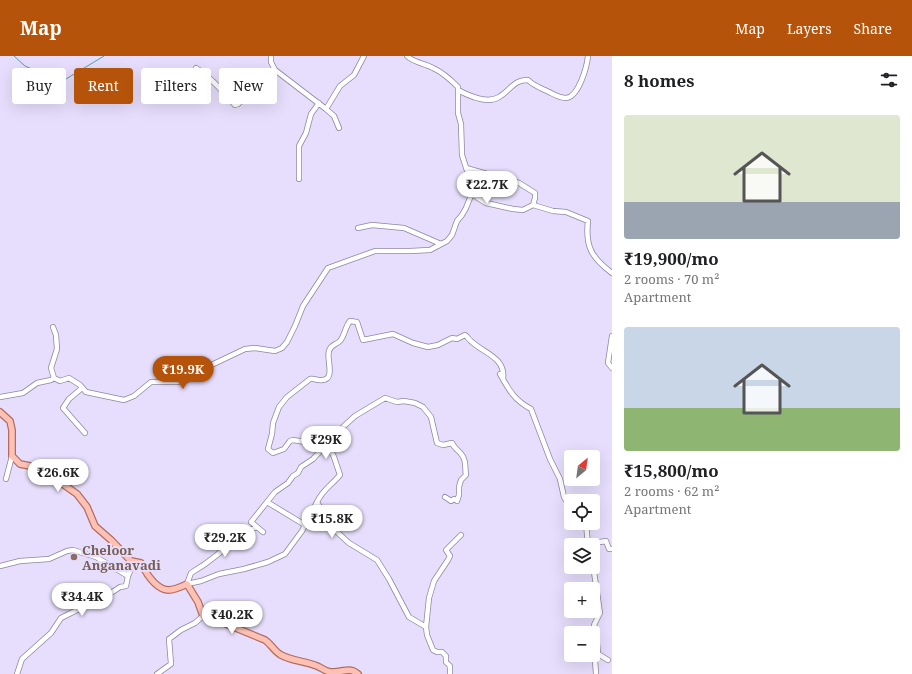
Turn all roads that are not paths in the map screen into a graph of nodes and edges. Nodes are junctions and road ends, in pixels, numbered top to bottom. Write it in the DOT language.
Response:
graph roads {
  1 [pos="271,56"];
  2 [pos="364,56"];
  3 [pos="407,56"];
  4 [pos="588,56"];
  5 [pos="274,68"];
  6 [pos="277,72"];
  7 [pos="211,81"];
  8 [pos="219,89"];
  9 [pos="458,90"];
  10 [pos="319,103"];
  11 [pos="326,109"];
  12 [pos="339,128"];
  13 [pos="466,168"];
  14 [pos="299,179"];
  15 [pos="504,189"];
  16 [pos="471,195"];
  17 [pos="478,198"];
  18 [pos="533,204"];
  19 [pos="358,228"];
  20 [pos="441,244"];
  21 [pos="612,273"];
  22 [pos="53,327"];
  23 [pos="612,336"];
  24 [pos="612,368"];
  25 [pos="500,374"];
  26 [pos="54,378"];
  27 [pos="503,379"];
  28 [pos="82,388"];
  29 [pos="0,397"];
  30 [pos="0,412"];
  31 [pos="85,433"];
  32 [pos="327,443"];
  33 [pos="322,449"];
  34 [pos="12,456"];
  35 [pos="6,479"];
  36 [pos="445,497"];
  37 [pos="564,497"];
  38 [pos="267,502"];
  39 [pos="317,502"];
  40 [pos="305,525"];
  41 [pos="257,527"];
  42 [pos="264,532"];
  43 [pos="461,535"];
  44 [pos="600,542"];
  45 [pos="612,549"];
  46 [pos="134,562"];
  47 [pos="0,566"];
  48 [pos="594,574"];
  49 [pos="128,576"];
  50 [pos="187,584"];
  51 [pos="203,616"];
  52 [pos="594,626"];
  53 [pos="426,627"];
  54 [pos="600,655"];
  55 [pos="608,660"];
  56 [pos="595,662"];
  57 [pos="17,674"];
  58 [pos="157,674"];
  59 [pos="358,674"];
  60 [pos="450,674"];
  61 [pos="596,674"];
  1 -- 5 [label="street"];
  2 -- 11 [label="street"];
  3 -- 9 [label="street"];
  4 -- 9 [label="street"];
  6 -- 10 [label="street"];
  7 -- 8 [label="street"];
  9 -- 13 [label="street"];
  10 -- 11 [label="street"];
  10 -- 14 [label="street"];
  11 -- 12 [label="street"];
  13 -- 16 [label="street"];
  13 -- 18 [label="street"];
  15 -- 17 [label="street"];
  16 -- 17 [label="street"];
  16 -- 20 [label="street"];
  17 -- 18 [label="street"];
  18 -- 21 [label="street"];
  19 -- 20 [label="street"];
  20 -- 28 [label="street"];
  22 -- 26 [label="street"];
  23 -- 24 [label="street"];
  25 -- 27 [label="street"];
  26 -- 28 [label="street"];
  26 -- 29 [label="street"];
  27 -- 33 [label="street"];
  27 -- 37 [label="street"];
  28 -- 31 [label="street"];
  30 -- 34 [label="main road"];
  32 -- 33 [label="street"];
  32 -- 36 [label="street"];
  32 -- 39 [label="street"];
  33 -- 38 [label="street"];
  34 -- 35 [label="street"];
  34 -- 46 [label="main road"];
  38 -- 40 [label="street"];
  38 -- 41 [label="street"];
  39 -- 40 [label="street"];
  39 -- 53 [label="street"];
  40 -- 50 [label="street"];
  41 -- 42 [label="street"];
  41 -- 50 [label="street"];
  43 -- 53 [label="street"];
  44 -- 45 [label="street"];
  46 -- 49 [label="street"];
  46 -- 50 [label="main road"];
  47 -- 49 [label="street"];
  48 -- 52 [label="street"];
  49 -- 57 [label="street"];
  50 -- 51 [label="main road"];
  51 -- 58 [label="street"];
  51 -- 59 [label="main road"];
  53 -- 60 [label="street"];
  54 -- 55 [label="street"];
  56 -- 61 [label="street"];
}
